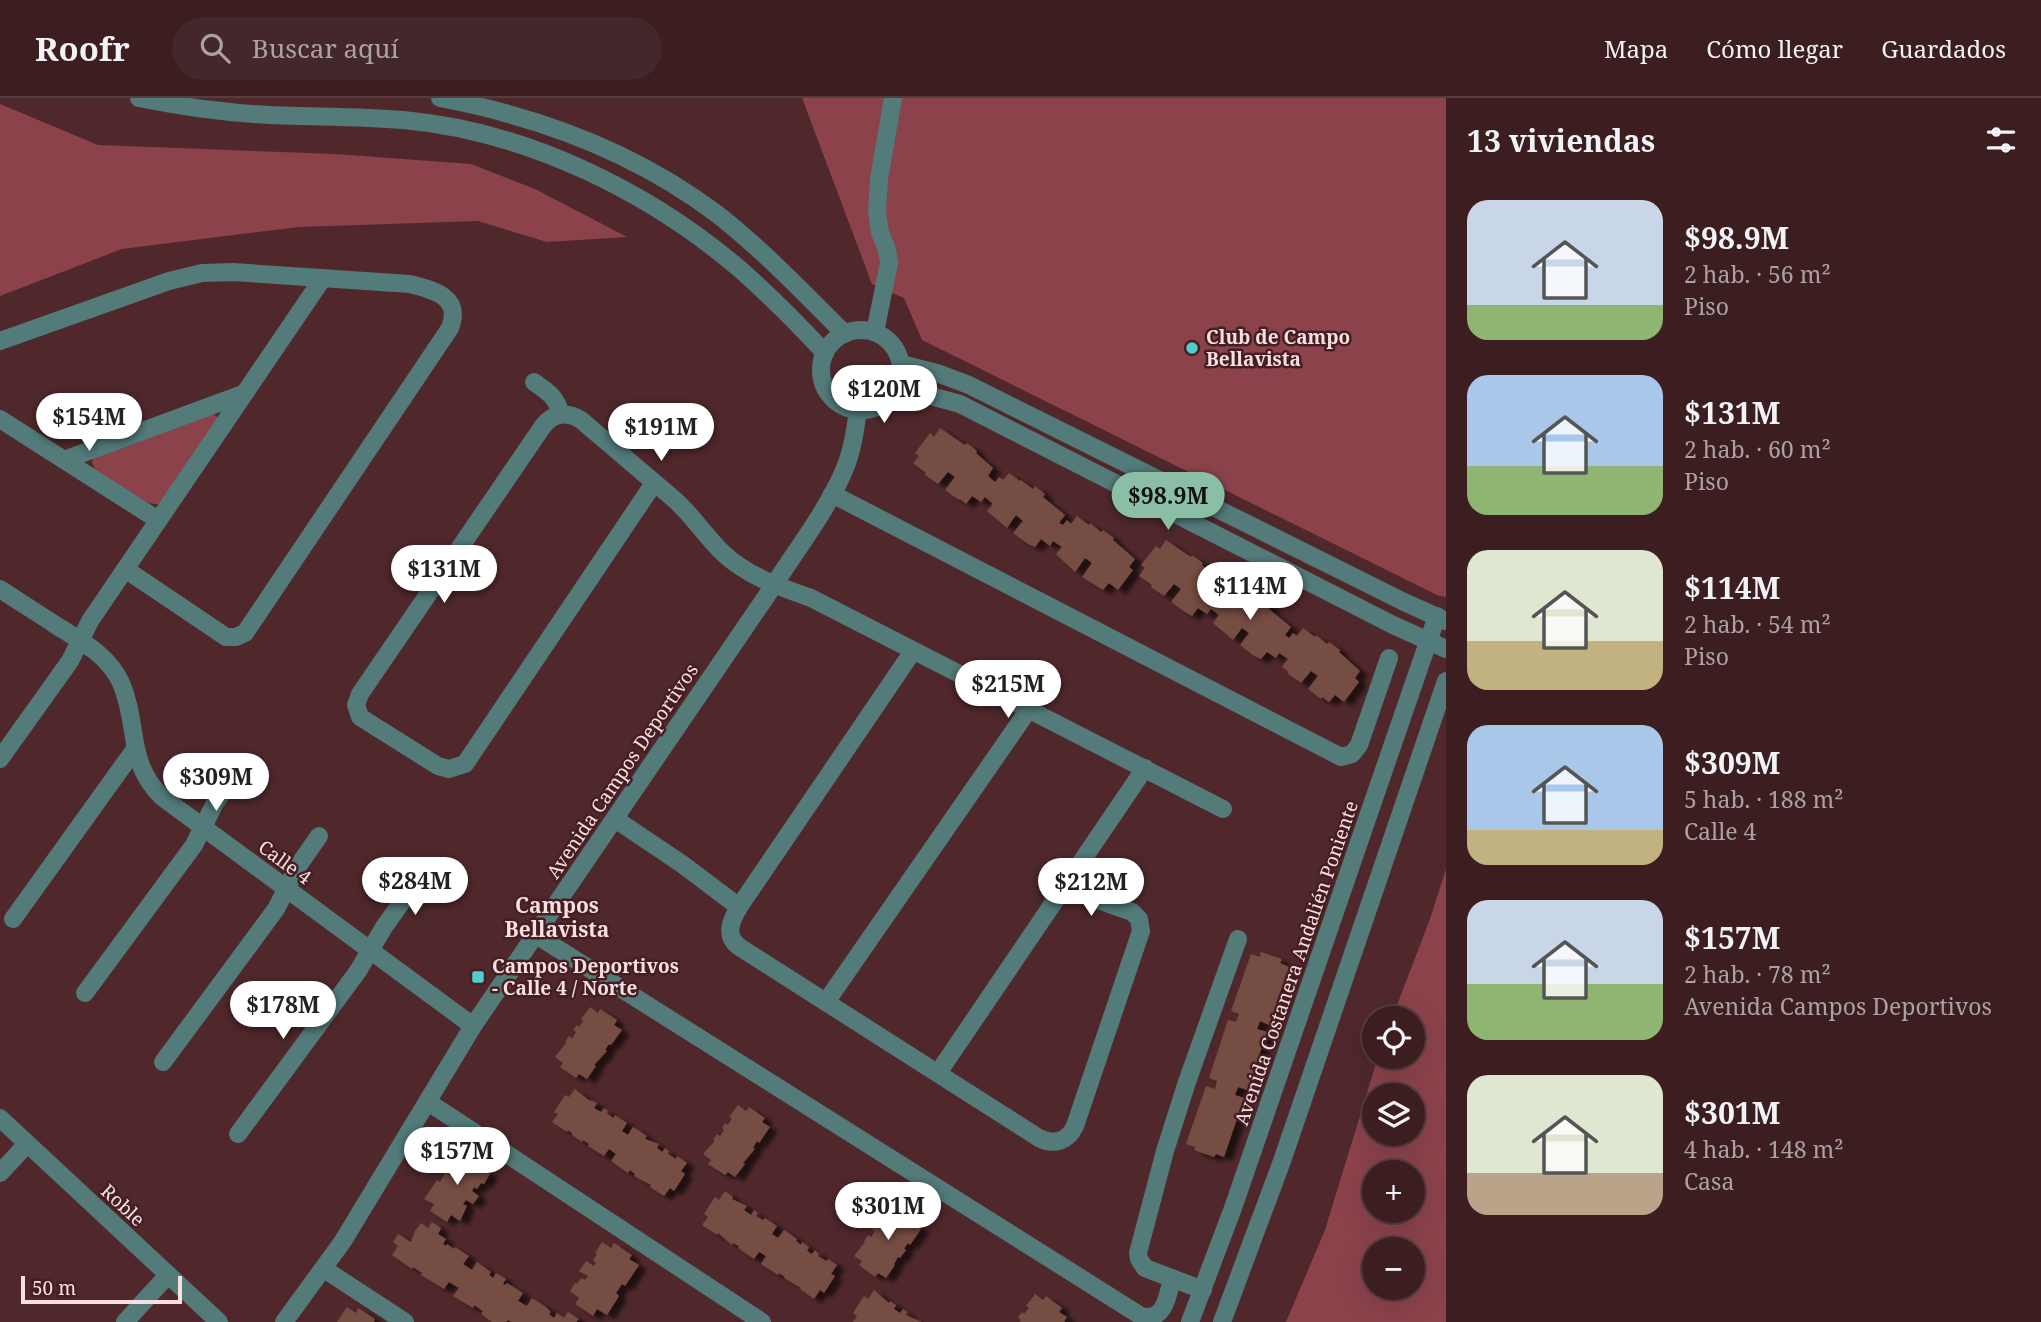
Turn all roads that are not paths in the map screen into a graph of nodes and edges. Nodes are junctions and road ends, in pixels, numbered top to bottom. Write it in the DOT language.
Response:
graph roads {
  1 [pos="139,98"];
  2 [pos="440,98"];
  3 [pos="894,98"];
  4 [pos="323,278"];
  5 [pos="875,332"];
  6 [pos="845,334"];
  7 [pos="0,341"];
  8 [pos="825,354"];
  9 [pos="901,364"];
  10 [pos="534,382"];
  11 [pos="243,394"];
  12 [pos="892,397"];
  13 [pos="858,410"];
  14 [pos="560,414"];
  15 [pos="0,419"];
  16 [pos="64,460"];
  17 [pos="654,483"];
  18 [pos="832,494"];
  19 [pos="158,520"];
  20 [pos="125,569"];
  21 [pos="774,585"];
  22 [pos="0,589"];
  23 [pos="1441,619"];
  24 [pos="80,641"];
  25 [pos="1429,641"];
  26 [pos="1446,649"];
  27 [pos="914,650"];
  28 [pos="1389,658"];
  29 [pos="1446,681"];
  30 [pos="1029,709"];
  31 [pos="135,749"];
  32 [pos="0,759"];
  33 [pos="1145,768"];
  34 [pos="234,776"];
  35 [pos="1223,808"];
  36 [pos="615,819"];
  37 [pos="203,828"];
  38 [pos="319,836"];
  39 [pos="414,885"];
  40 [pos="1064,888"];
  41 [pos="286,889"];
  42 [pos="739,907"];
  43 [pos="13,919"];
  44 [pos="536,935"];
  45 [pos="1238,939"];
  46 [pos="370,951"];
  47 [pos="85,993"];
  48 [pos="827,1002"];
  49 [pos="473,1026"];
  50 [pos="163,1062"];
  51 [pos="938,1073"];
  52 [pos="428,1102"];
  53 [pos="0,1118"];
  54 [pos="238,1134"];
  55 [pos="27,1144"];
  56 [pos="0,1173"];
  57 [pos="324,1269"];
  58 [pos="169,1275"];
  59 [pos="1172,1278"];
  60 [pos="1203,1290"];
  61 [pos="125,1322"];
  62 [pos="219,1322"];
  63 [pos="284,1322"];
  64 [pos="405,1322"];
  65 [pos="762,1322"];
  66 [pos="1190,1322"];
  67 [pos="1222,1322"];
  1 -- 8 [label="street"];
  2 -- 6 [label="street"];
  3 -- 5 [label="street"];
  4 -- 7 [label="street"];
  4 -- 11 [label="street"];
  4 -- 20 [label="street"];
  5 -- 6 [label="street"];
  5 -- 9 [label="street"];
  6 -- 8 [label="street"];
  8 -- 13 [label="street"];
  9 -- 12 [label="street"];
  9 -- 23 [label="street"];
  10 -- 14 [label="street"];
  11 -- 16 [label="street"];
  11 -- 19 [label="street"];
  12 -- 13 [label="street"];
  12 -- 25 [label="street"];
  13 -- 18 [label="street, Avenida Campos Deportivos"];
  14 -- 17 [label="street"];
  14 -- 17 [label="street"];
  15 -- 16 [label="street"];
  16 -- 19 [label="street"];
  17 -- 21 [label="street"];
  18 -- 21 [label="street, Avenida Campos Deportivos"];
  18 -- 28 [label="street"];
  19 -- 20 [label="street"];
  20 -- 24 [label="street"];
  21 -- 27 [label="street"];
  21 -- 36 [label="street, Avenida Campos Deportivos"];
  22 -- 24 [label="street, Calle 4"];
  23 -- 25 [label="street, Avenida Costanera Andalién Poniente"];
  24 -- 31 [label="street, Calle 4"];
  24 -- 32 [label="street"];
  25 -- 26 [label="street"];
  25 -- 60 [label="street, Avenida Costanera Andalién Poniente"];
  27 -- 30 [label="street"];
  27 -- 42 [label="street"];
  29 -- 67 [label="street"];
  30 -- 33 [label="street"];
  30 -- 48 [label="street"];
  31 -- 37 [label="street, Calle 4"];
  31 -- 43 [label="street"];
  33 -- 35 [label="street"];
  33 -- 40 [label="street"];
  34 -- 37 [label="street"];
  36 -- 42 [label="street"];
  36 -- 44 [label="street, Avenida Campos Deportivos"];
  37 -- 41 [label="street, Calle 4"];
  37 -- 47 [label="street"];
  38 -- 41 [label="street"];
  39 -- 46 [label="street"];
  40 -- 51 [label="street"];
  40 -- 51 [label="street"];
  41 -- 46 [label="street, Calle 4"];
  41 -- 50 [label="street"];
  42 -- 48 [label="street"];
  44 -- 49 [label="street, Avenida Campos Deportivos"];
  44 -- 59 [label="street"];
  45 -- 59 [label="street"];
  46 -- 49 [label="street, Calle 4"];
  46 -- 54 [label="street"];
  48 -- 51 [label="street"];
  49 -- 52 [label="street, Avenida Campos Deportivos"];
  52 -- 57 [label="street, Avenida Campos Deportivos"];
  52 -- 65 [label="street"];
  53 -- 55 [label="street, Roble"];
  55 -- 56 [label="street"];
  55 -- 58 [label="street, Roble"];
  57 -- 63 [label="street, Avenida Campos Deportivos"];
  57 -- 64 [label="street"];
  58 -- 61 [label="street"];
  58 -- 62 [label="street, Roble"];
  59 -- 60 [label="street"];
  60 -- 66 [label="street, Avenida Costanera Andalién Poniente"];
}
